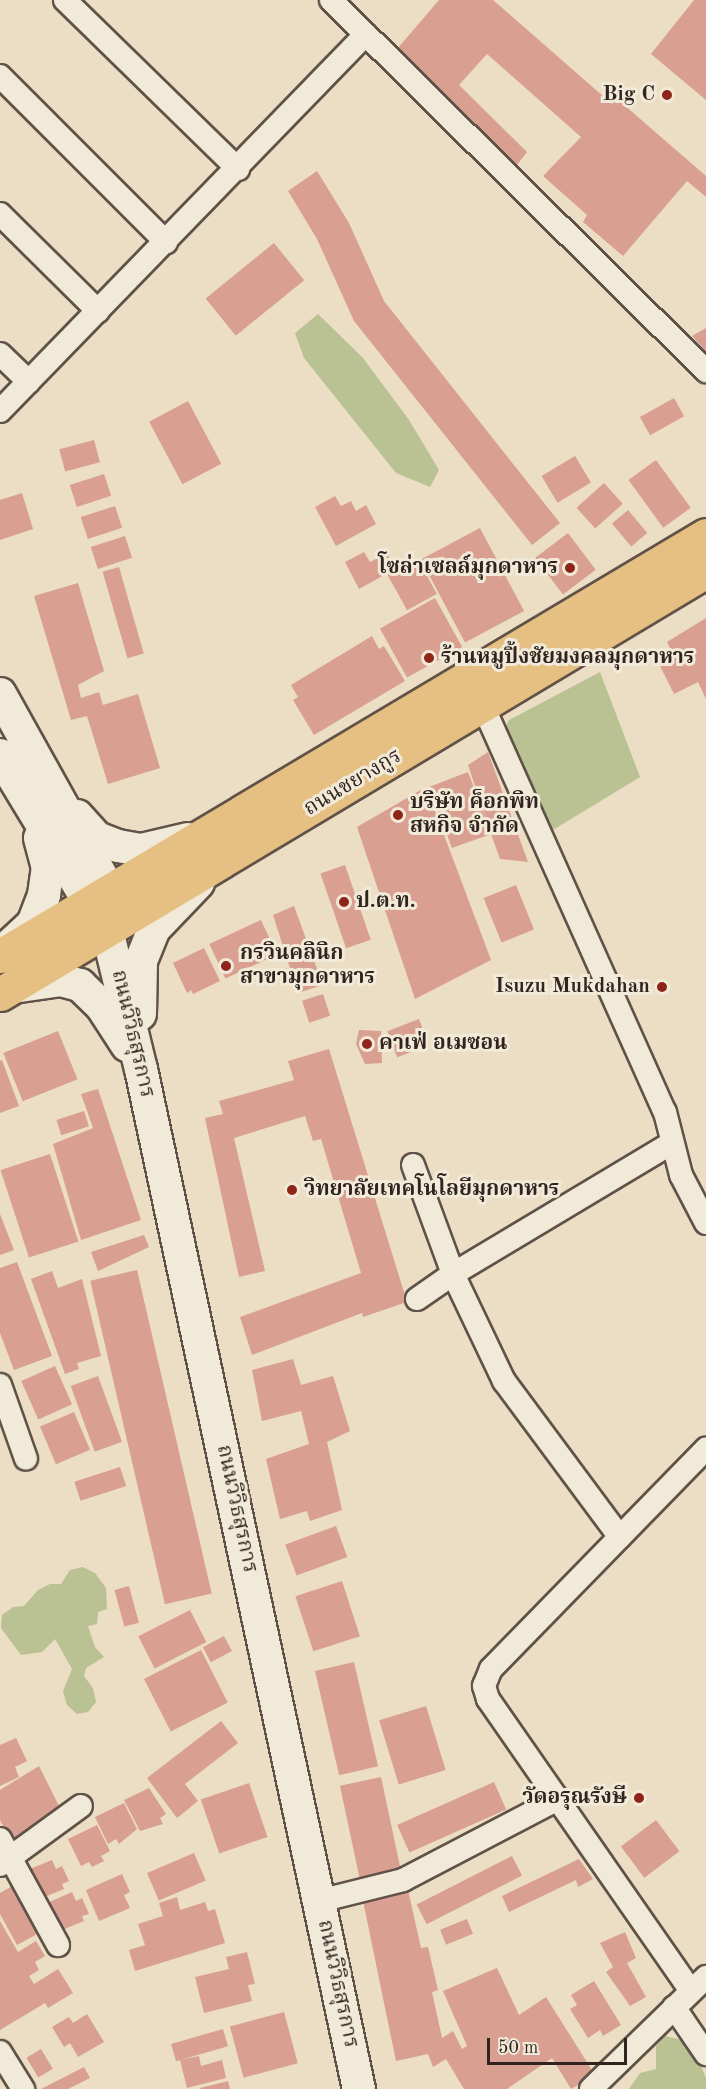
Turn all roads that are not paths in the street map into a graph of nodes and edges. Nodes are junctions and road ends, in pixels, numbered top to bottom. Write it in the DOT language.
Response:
graph roads {
  1 [pos="66,0"];
  2 [pos="331,0"];
  3 [pos="366,34"];
  4 [pos="0,76"];
  5 [pos="238,169"];
  6 [pos="0,214"];
  7 [pos="166,242"];
  8 [pos="98,311"];
  9 [pos="0,354"];
  10 [pos="706,371"];
  11 [pos="29,382"];
  12 [pos="0,411"];
  13 [pos="706,535"];
  14 [pos="706,571"];
  15 [pos="0,694"];
  16 [pos="483,706"];
  17 [pos="0,755"];
  18 [pos="46,805"];
  19 [pos="207,833"];
  20 [pos="227,858"];
  21 [pos="99,899"];
  22 [pos="107,930"];
  23 [pos="0,955"];
  24 [pos="6,991"];
  25 [pos="141,1069"];
  26 [pos="672,1143"];
  27 [pos="413,1165"];
  28 [pos="706,1223"];
  29 [pos="453,1274"];
  30 [pos="417,1299"];
  31 [pos="0,1385"];
  32 [pos="706,1449"];
  33 [pos="26,1459"];
  34 [pos="620,1537"];
  35 [pos="558,1799"];
  36 [pos="81,1806"];
  37 [pos="3,1854"];
  38 [pos="319,1901"];
  39 [pos="58,1945"];
  40 [pos="699,1984"];
  41 [pos="674,2007"];
  42 [pos="0,2052"];
  43 [pos="706,2054"];
  44 [pos="23,2089"];
  45 [pos="359,2089"];
  46 [pos="591,2089"];
  1 -- 5 [label="street"];
  2 -- 3 [label="street"];
  3 -- 5 [label="street"];
  3 -- 10 [label="street"];
  4 -- 7 [label="street"];
  5 -- 7 [label="street"];
  6 -- 8 [label="street"];
  7 -- 8 [label="street"];
  8 -- 11 [label="street"];
  9 -- 11 [label="street"];
  11 -- 12 [label="street"];
  13 -- 19 [label="main road, ถนนชยางกูร"];
  14 -- 16 [label="main road, ถนนชยางกูร"];
  15 -- 18 [label="main road"];
  16 -- 20 [label="main road, ถนนชยางกูร"];
  16 -- 26 [label="street"];
  17 -- 18 [label="main road"];
  18 -- 19 [label="main road"];
  18 -- 21 [label="main road"];
  18 -- 23 [label="main road"];
  19 -- 21 [label="main road, ถนนชยางกูร"];
  20 -- 22 [label="main road, ถนนชยางกูร"];
  20 -- 25 [label="main road"];
  21 -- 22 [label="main road"];
  21 -- 23 [label="main road, ถนนชยางกูร"];
  22 -- 24 [label="main road, ถนนชยางกูร"];
  22 -- 25 [label="main road, ถนนวิวิธสุรการ"];
  24 -- 25 [label="main road"];
  25 -- 38 [label="main road, ถนนวิวิธสุรการ"];
  26 -- 28 [label="street"];
  26 -- 29 [label="street"];
  27 -- 29 [label="street"];
  29 -- 30 [label="street"];
  29 -- 34 [label="street"];
  31 -- 33 [label="street"];
  32 -- 34 [label="street"];
  34 -- 35 [label="street"];
  35 -- 38 [label="street"];
  35 -- 40 [label="street"];
  36 -- 37 [label="street"];
  37 -- 39 [label="street"];
  38 -- 45 [label="main road, ถนนวิวิธสุรการ"];
  40 -- 41 [label="street"];
  41 -- 43 [label="street"];
  41 -- 46 [label="street"];
  42 -- 44 [label="street"];
}
